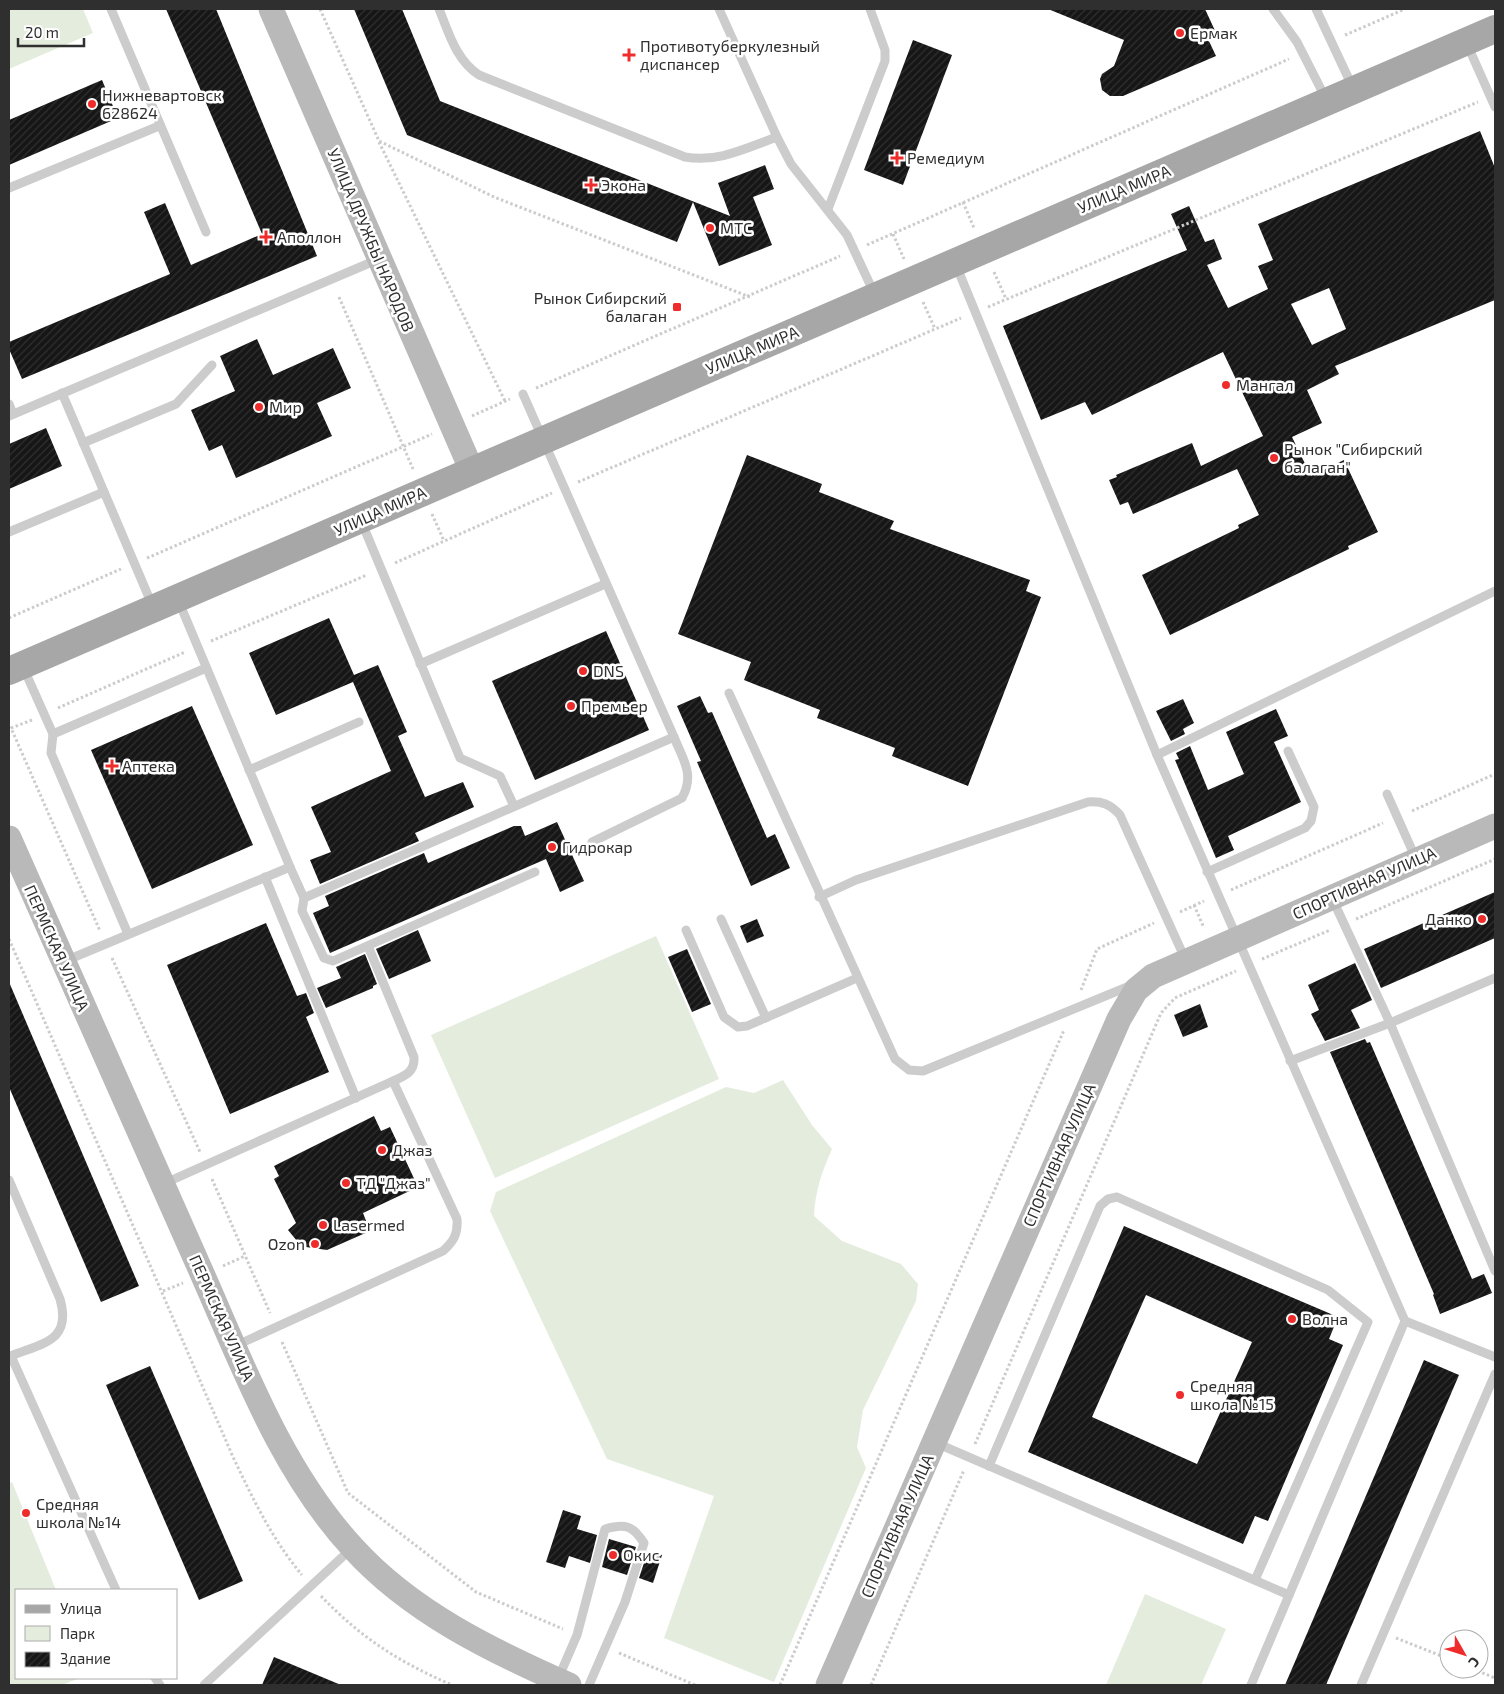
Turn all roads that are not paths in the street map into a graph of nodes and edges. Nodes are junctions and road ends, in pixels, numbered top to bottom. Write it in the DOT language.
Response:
graph roads {
  1 [pos="111,9"];
  2 [pos="272,9"];
  3 [pos="439,9"];
  4 [pos="719,9"];
  5 [pos="870,9"];
  6 [pos="1273,9"];
  7 [pos="1316,9"];
  8 [pos="1495,29"];
  9 [pos="1466,42"];
  10 [pos="1354,90"];
  11 [pos="1327,102"];
  12 [pos="1495,107"];
  13 [pos="159,126"];
  14 [pos="777,137"];
  15 [pos="9,188"];
  16 [pos="828,208"];
  17 [pos="206,232"];
  18 [pos="379,259"];
  19 [pos="955,262"];
  20 [pos="875,297"];
  21 [pos="212,365"];
  22 [pos="62,393"];
  23 [pos="523,394"];
  24 [pos="9,404"];
  25 [pos="11,415"];
  26 [pos="543,440"];
  27 [pos="83,443"];
  28 [pos="472,471"];
  29 [pos="104,492"];
  30 [pos="360,520"];
  31 [pos="9,532"];
  32 [pos="605,584"];
  33 [pos="1495,590"];
  34 [pos="165,603"];
  35 [pos="420,664"];
  36 [pos="15,668"];
  37 [pos="206,668"];
  38 [pos="728,693"];
  39 [pos="359,722"];
  40 [pos="53,734"];
  41 [pos="674,737"];
  42 [pos="1288,751"];
  43 [pos="1157,755"];
  44 [pos="250,770"];
  45 [pos="1387,794"];
  46 [pos="514,806"];
  47 [pos="1495,826"];
  48 [pos="9,838"];
  49 [pos="592,842"];
  50 [pos="1416,859"];
  51 [pos="290,867"];
  52 [pos="535,872"];
  53 [pos="1207,872"];
  54 [pos="265,877"];
  55 [pos="819,897"];
  56 [pos="1332,897"];
  57 [pos="304,898"];
  58 [pos="721,919"];
  59 [pos="686,930"];
  60 [pos="128,934"];
  61 [pos="1237,939"];
  62 [pos="368,946"];
  63 [pos="1186,961"];
  64 [pos="64,962"];
  65 [pos="1153,976"];
  66 [pos="857,978"];
  67 [pos="1495,978"];
  68 [pos="766,1018"];
  69 [pos="1390,1023"];
  70 [pos="1290,1061"];
  71 [pos="393,1081"];
  72 [pos="356,1098"];
  73 [pos="9,1180"];
  74 [pos="162,1184"];
  75 [pos="1495,1271"];
  76 [pos="1405,1321"];
  77 [pos="235,1346"];
  78 [pos="10,1357"];
  79 [pos="1495,1357"];
  80 [pos="1495,1374"];
  81 [pos="934,1443"];
  82 [pos="989,1466"];
  83 [pos="352,1548"];
  84 [pos="1255,1580"];
  85 [pos="116,1589"];
  86 [pos="1289,1595"];
  87 [pos="563,1683"];
  88 [pos="204,1685"];
  89 [pos="589,1685"];
  90 [pos="828,1685"];
  91 [pos="1251,1685"];
  92 [pos="1361,1685"];
  1 -- 13 [label="lane"];
  2 -- 18 [label="street, УЛИЦА ДРУЖБЫ НАРОДОВ"];
  3 -- 14 [label="lane"];
  4 -- 14 [label="lane"];
  5 -- 16 [label="lane"];
  6 -- 11 [label="lane"];
  7 -- 10 [label="lane"];
  8 -- 9 [label="main road, УЛИЦА МИРА"];
  9 -- 10 [label="main road, УЛИЦА МИРА"];
  9 -- 12 [label="lane"];
  10 -- 11 [label="main road, УЛИЦА МИРА"];
  11 -- 19 [label="main road, УЛИЦА МИРА"];
  13 -- 15 [label="lane"];
  13 -- 17 [label="lane"];
  14 -- 16 [label="lane"];
  16 -- 20 [label="lane"];
  18 -- 22 [label="lane"];
  18 -- 28 [label="street, УЛИЦА ДРУЖБЫ НАРОДОВ"];
  19 -- 20 [label="main road, УЛИЦА МИРА"];
  19 -- 43 [label="lane"];
  20 -- 26 [label="main road, УЛИЦА МИРА"];
  21 -- 27 [label="lane"];
  22 -- 25 [label="lane"];
  22 -- 27 [label="lane"];
  23 -- 26 [label="lane"];
  24 -- 25 [label="lane"];
  26 -- 28 [label="main road, УЛИЦА МИРА"];
  26 -- 32 [label="lane"];
  27 -- 29 [label="lane"];
  28 -- 30 [label="main road, УЛИЦА МИРА"];
  29 -- 31 [label="lane"];
  29 -- 34 [label="lane"];
  30 -- 34 [label="main road, УЛИЦА МИРА"];
  30 -- 35 [label="lane"];
  32 -- 35 [label="lane"];
  32 -- 41 [label="lane"];
  33 -- 43 [label="lane"];
  34 -- 36 [label="main road, УЛИЦА МИРА"];
  34 -- 37 [label="lane"];
  35 -- 46 [label="lane"];
  36 -- 40 [label="lane"];
  37 -- 40 [label="lane"];
  37 -- 44 [label="lane"];
  38 -- 55 [label="lane"];
  39 -- 44 [label="lane"];
  40 -- 60 [label="lane"];
  41 -- 46 [label="lane"];
  41 -- 49 [label="lane"];
  42 -- 53 [label="lane"];
  43 -- 53 [label="lane"];
  44 -- 51 [label="lane"];
  45 -- 50 [label="lane"];
  46 -- 57 [label="lane"];
  47 -- 50 [label="street, СПОРТИВНАЯ УЛИЦА"];
  48 -- 64 [label="street, ПЕРМСКАЯ УЛИЦА"];
  50 -- 56 [label="street, СПОРТИВНАЯ УЛИЦА"];
  51 -- 54 [label="lane"];
  51 -- 57 [label="lane"];
  52 -- 62 [label="lane"];
  53 -- 61 [label="lane"];
  54 -- 60 [label="lane"];
  54 -- 72 [label="lane"];
  55 -- 63 [label="lane"];
  55 -- 66 [label="lane"];
  56 -- 61 [label="street, СПОРТИВНАЯ УЛИЦА"];
  56 -- 69 [label="lane"];
  57 -- 62 [label="lane"];
  58 -- 68 [label="lane"];
  59 -- 68 [label="lane"];
  60 -- 64 [label="lane"];
  61 -- 63 [label="street, СПОРТИВНАЯ УЛИЦА"];
  61 -- 70 [label="lane"];
  62 -- 71 [label="lane"];
  63 -- 65 [label="street, СПОРТИВНАЯ УЛИЦА"];
  64 -- 74 [label="street, ПЕРМСКАЯ УЛИЦА"];
  65 -- 66 [label="lane"];
  65 -- 81 [label="street, СПОРТИВНАЯ УЛИЦА"];
  66 -- 68 [label="lane"];
  67 -- 69 [label="lane"];
  69 -- 70 [label="lane"];
  69 -- 75 [label="lane"];
  70 -- 76 [label="lane"];
  71 -- 72 [label="lane"];
  71 -- 77 [label="lane"];
  72 -- 74 [label="lane"];
  73 -- 78 [label="lane"];
  74 -- 77 [label="street, ПЕРМСКАЯ УЛИЦА"];
  76 -- 79 [label="lane"];
  76 -- 86 [label="lane"];
  77 -- 83 [label="street, ПЕРМСКАЯ УЛИЦА"];
  78 -- 85 [label="lane"];
  80 -- 92 [label="lane"];
  81 -- 82 [label="lane"];
  81 -- 90 [label="street, СПОРТИВНАЯ УЛИЦА"];
  82 -- 84 [label="lane"];
  82 -- 84 [label="lane"];
  83 -- 87 [label="street, ПЕРМСКАЯ УЛИЦА"];
  83 -- 88 [label="lane"];
  84 -- 86 [label="lane"];
  86 -- 91 [label="lane"];
  87 -- 89 [label="lane"];
}
